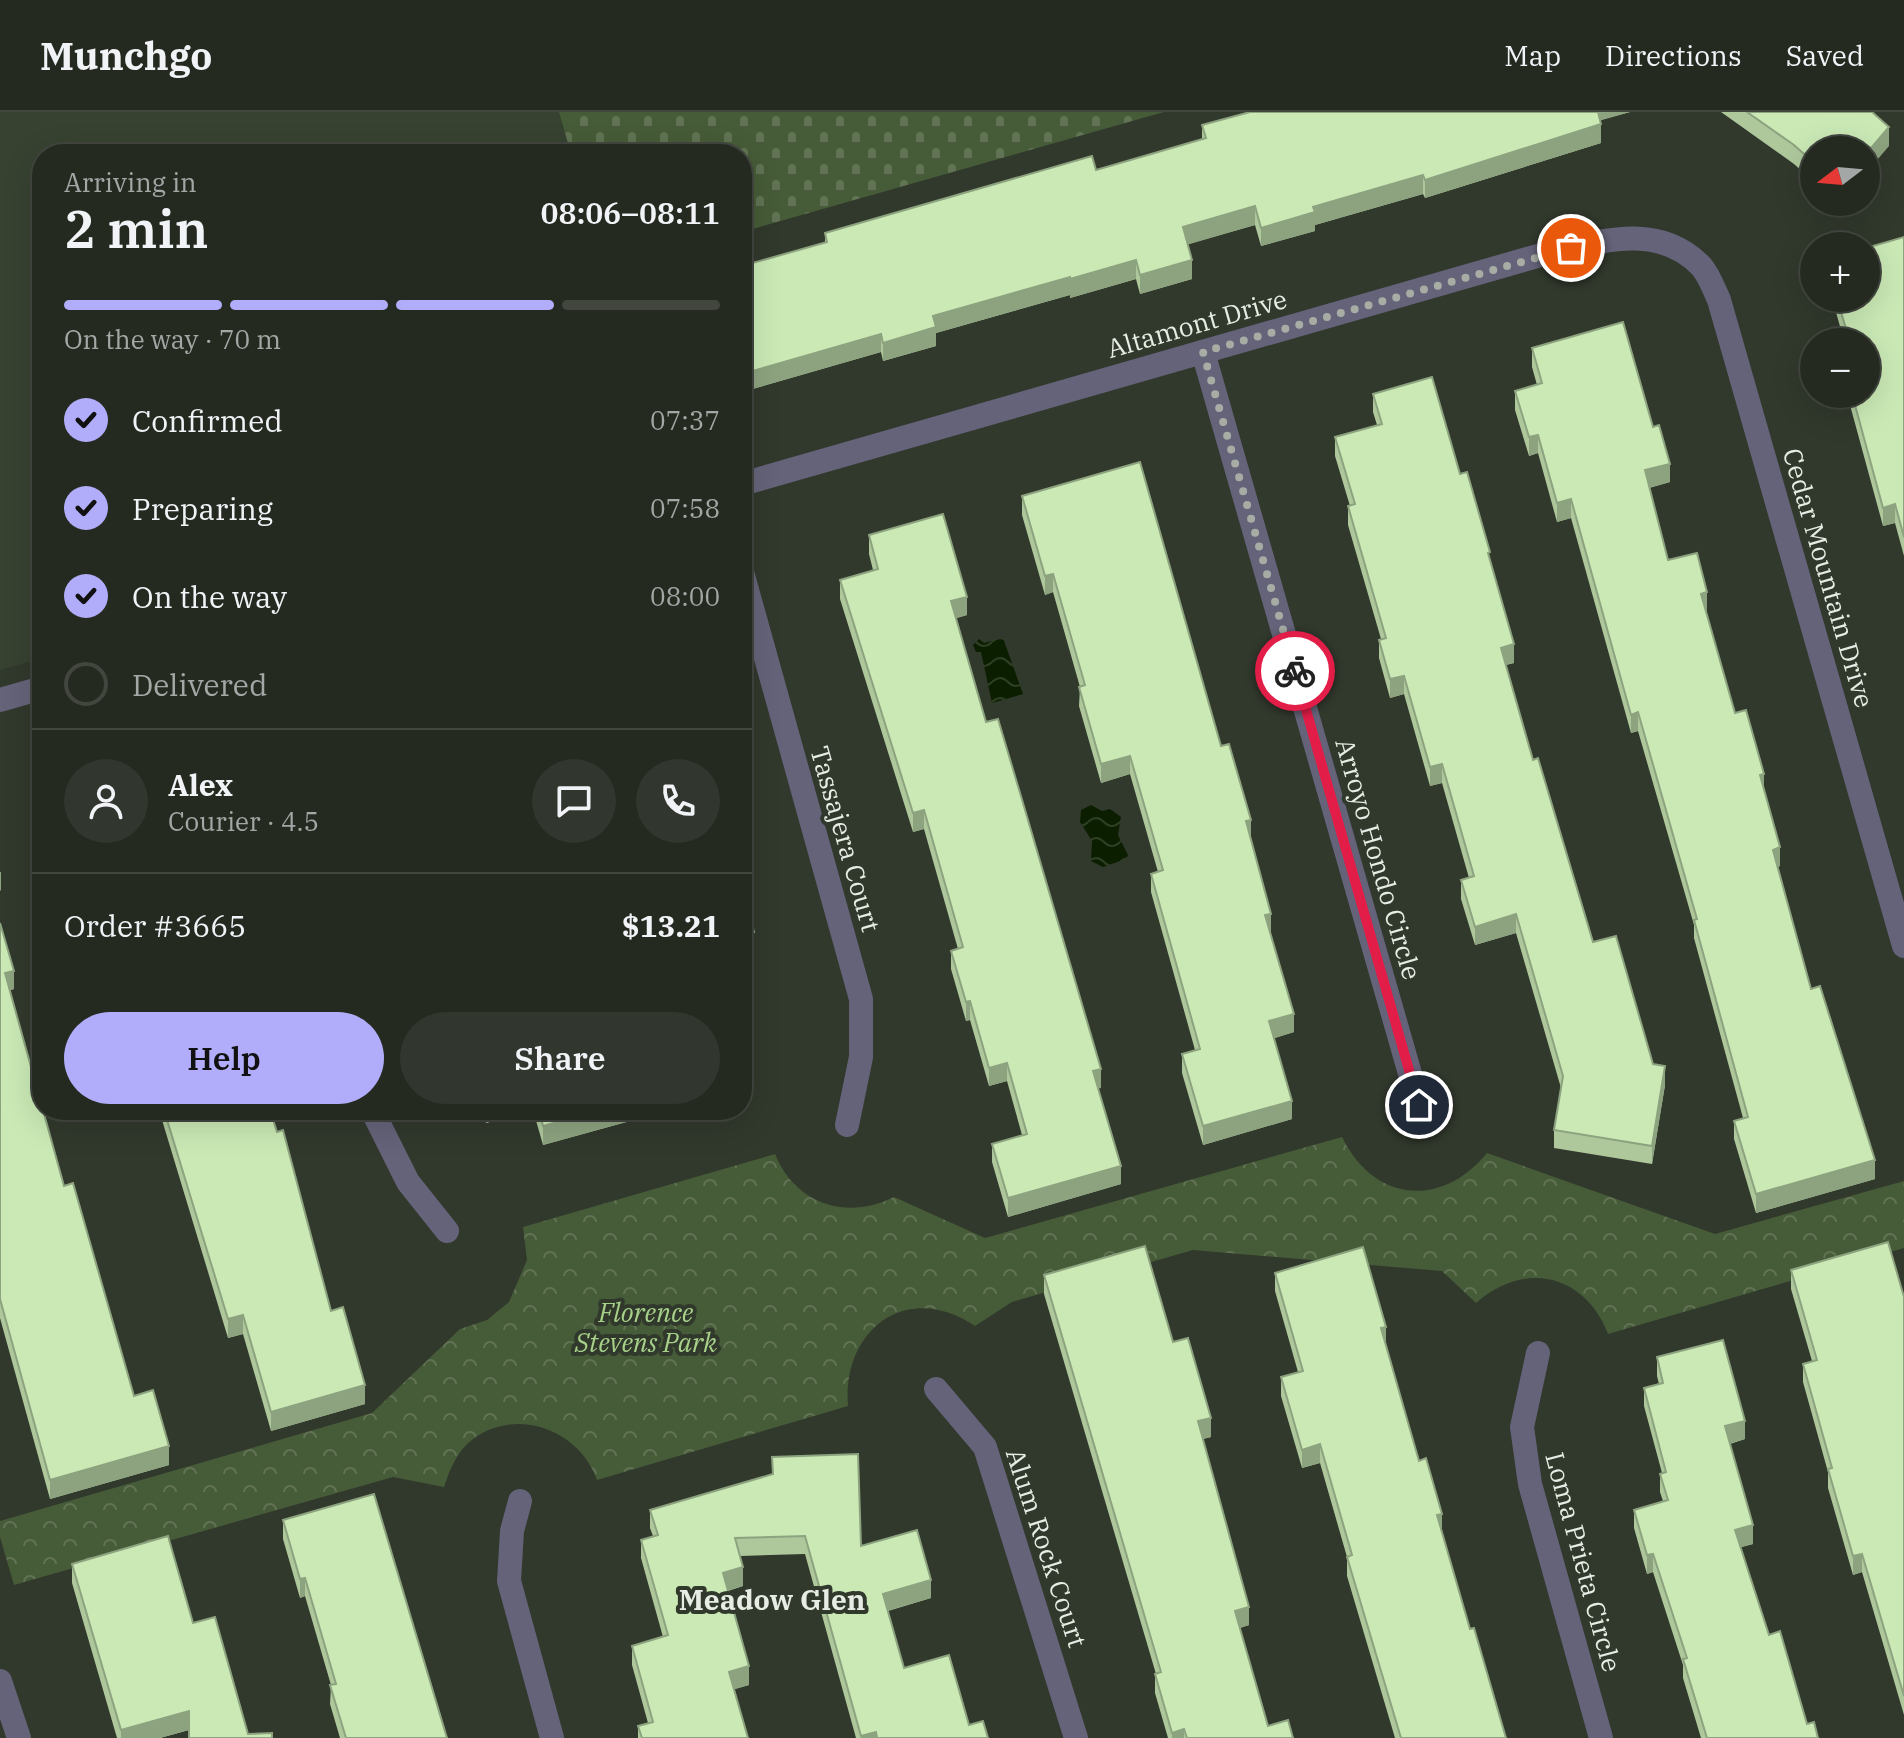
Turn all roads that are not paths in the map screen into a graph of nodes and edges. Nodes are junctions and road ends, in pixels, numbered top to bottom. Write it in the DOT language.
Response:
graph roads {
  1 [pos="1670,243"];
  2 [pos="1203,352"];
  3 [pos="752,481"];
  4 [pos="752,608"];
  5 [pos="32,691"];
  6 [pos="0,700"];
  7 [pos="1904,946"];
  8 [pos="1419,1105"];
  9 [pos="377,1120"];
  10 [pos="847,1125"];
  11 [pos="447,1231"];
  12 [pos="1538,1353"];
  13 [pos="936,1389"];
  14 [pos="520,1501"];
  15 [pos="0,1681"];
  16 [pos="19,1738"];
  17 [pos="552,1738"];
  18 [pos="1076,1738"];
  19 [pos="1601,1738"];
  1 -- 2 [label="street, Altamont Drive"];
  1 -- 7 [label="street, Cedar Mountain Drive"];
  2 -- 3 [label="street, Altamont Drive"];
  2 -- 8 [label="street, Arroyo Hondo Circle"];
  4 -- 10 [label="street, Tassajera Court"];
  5 -- 6 [label="street"];
  9 -- 11 [label="street"];
  12 -- 19 [label="street, Loma Prieta Circle"];
  13 -- 18 [label="street, Alum Rock Court"];
  14 -- 17 [label="street"];
  15 -- 16 [label="street"];
}
